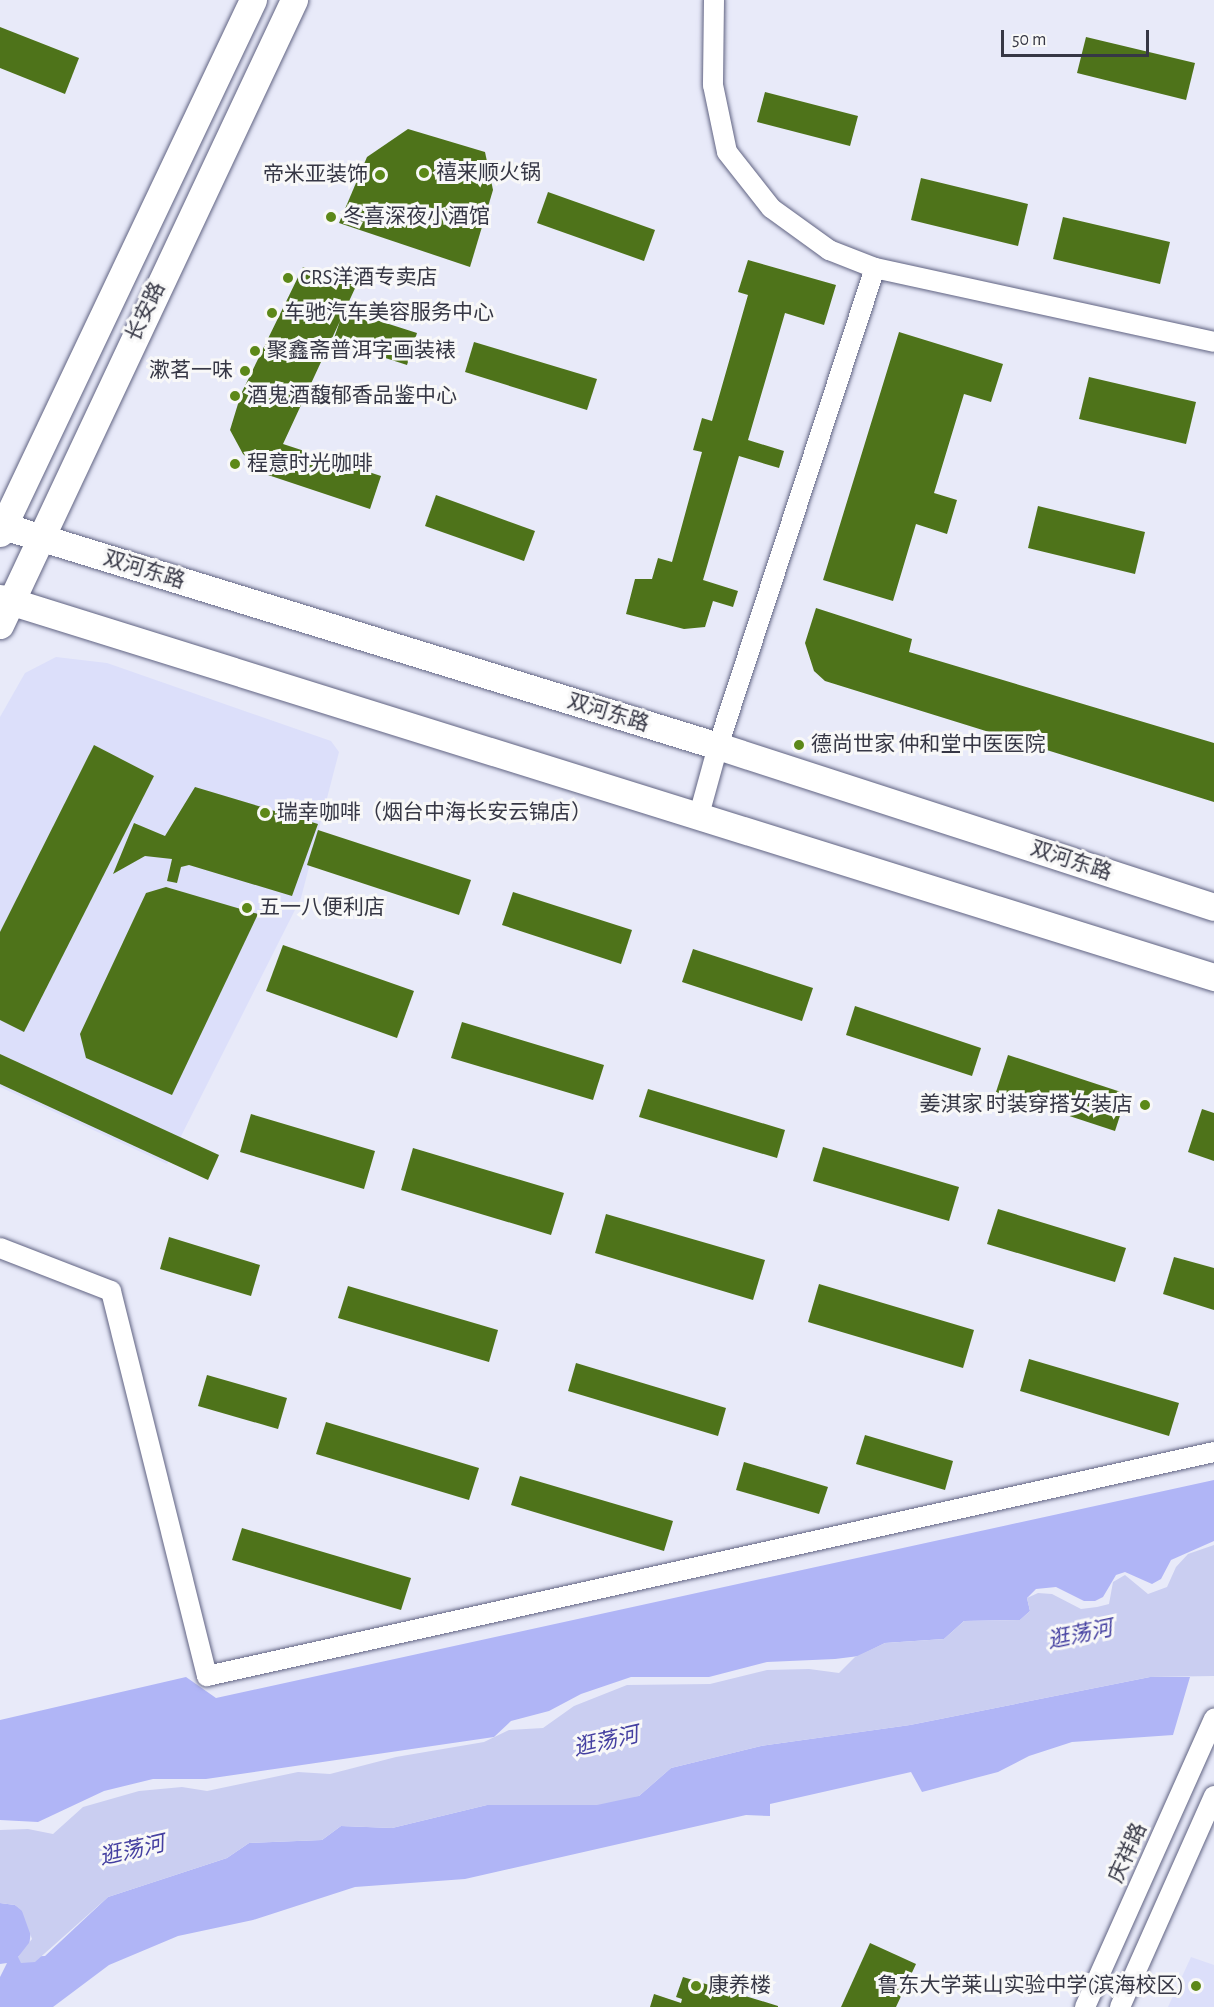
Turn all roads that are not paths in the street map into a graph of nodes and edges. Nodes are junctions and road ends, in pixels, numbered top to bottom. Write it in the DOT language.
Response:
graph roads {
  1 [pos="253,0"];
  2 [pos="294,0"];
  3 [pos="714,0"];
  4 [pos="875,268"];
  5 [pos="1214,342"];
  6 [pos="1,528"];
  7 [pos="39,537"];
  8 [pos="3,608"];
  9 [pos="718,746"];
  10 [pos="699,815"];
  11 [pos="1214,907"];
  12 [pos="1214,977"];
  13 [pos="0,1248"];
  14 [pos="1214,1452"];
  15 [pos="1212,1723"];
  16 [pos="1214,1796"];
  17 [pos="1085,2007"];
  18 [pos="1120,2007"];
  1 -- 6 [label="street, 长安路"];
  2 -- 7 [label="street, 长安路"];
  3 -- 4 [label="street"];
  4 -- 5 [label="street"];
  4 -- 9 [label="street"];
  6 -- 7 [label="street, 双河东路"];
  7 -- 8 [label="street, 长安路"];
  7 -- 9 [label="street, 双河东路"];
  8 -- 10 [label="street"];
  9 -- 10 [label="street"];
  9 -- 11 [label="street, 双河东路"];
  10 -- 12 [label="street"];
  13 -- 14 [label="street"];
  15 -- 17 [label="street, 庆祥路"];
  16 -- 18 [label="street"];
}
